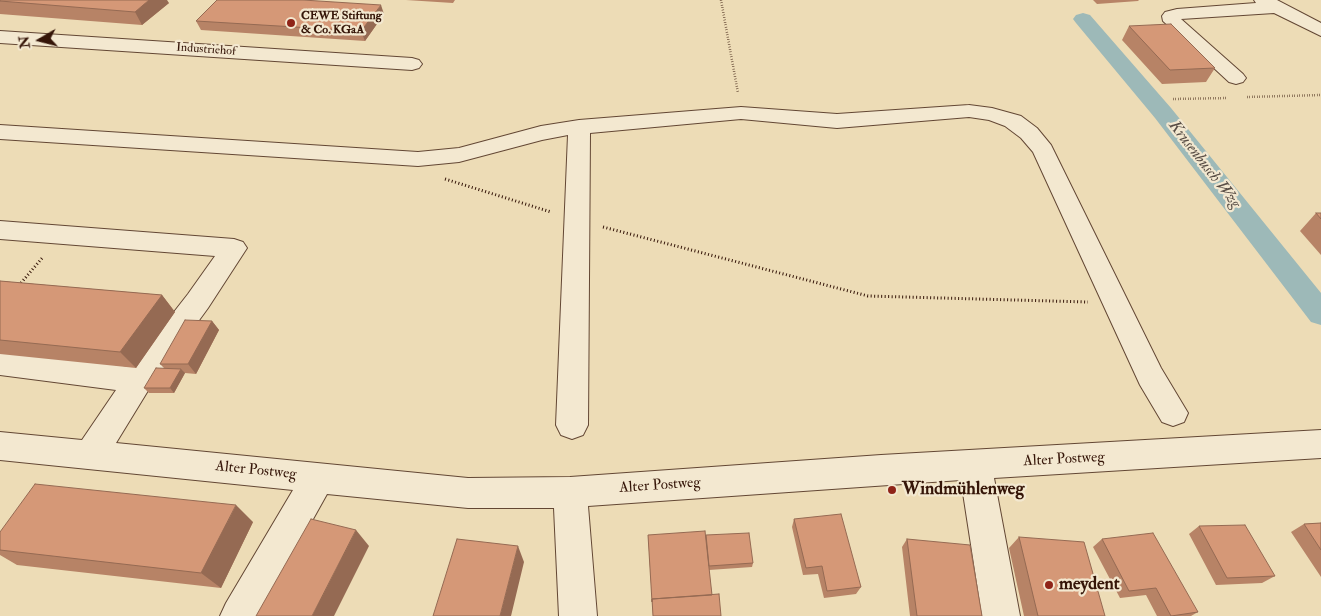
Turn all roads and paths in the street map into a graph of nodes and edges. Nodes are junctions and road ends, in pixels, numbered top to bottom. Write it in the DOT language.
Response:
graph roads {
  1 [pos="721,0"];
  2 [pos="1270,4"];
  3 [pos="1321,30"];
  4 [pos="0,37"];
  5 [pos="412,64"];
  6 [pos="1236,78"];
  7 [pos="741,113"];
  8 [pos="579,127"];
  9 [pos="0,132"];
  10 [pos="438,176"];
  11 [pos="577,221"];
  12 [pos="0,230"];
  13 [pos="61,236"];
  14 [pos="14,283"];
  15 [pos="21,283"];
  16 [pos="31,284"];
  17 [pos="1115,303"];
  18 [pos="0,362"];
  19 [pos="138,380"];
  20 [pos="1173,413"];
  21 [pos="572,425"];
  22 [pos="1321,444"];
  23 [pos="0,446"];
  24 [pos="89,454"];
  25 [pos="975,465"];
  26 [pos="319,477"];
  27 [pos="570,492"];
  28 [pos="239,616"];
  29 [pos="578,616"];
  30 [pos="1001,616"];
  1 -- 7 [label="path"];
  2 -- 3 [label="street"];
  2 -- 6 [label="street"];
  4 -- 5 [label="street, Industriehof"];
  7 -- 8 [label="street"];
  7 -- 17 [label="street"];
  8 -- 9 [label="street"];
  8 -- 11 [label="street"];
  10 -- 11 [label="path"];
  11 -- 17 [label="path"];
  11 -- 21 [label="street"];
  12 -- 13 [label="street"];
  13 -- 15 [label="path"];
  13 -- 19 [label="street"];
  14 -- 15 [label="path"];
  15 -- 16 [label="path"];
  17 -- 20 [label="street"];
  18 -- 19 [label="street"];
  19 -- 24 [label="street"];
  22 -- 25 [label="street, Alter Postweg"];
  23 -- 24 [label="street, Alter Postweg"];
  24 -- 26 [label="street, Alter Postweg"];
  25 -- 27 [label="street, Alter Postweg"];
  25 -- 30 [label="street"];
  26 -- 27 [label="street, Alter Postweg"];
  26 -- 28 [label="street"];
  27 -- 29 [label="street"];
}
